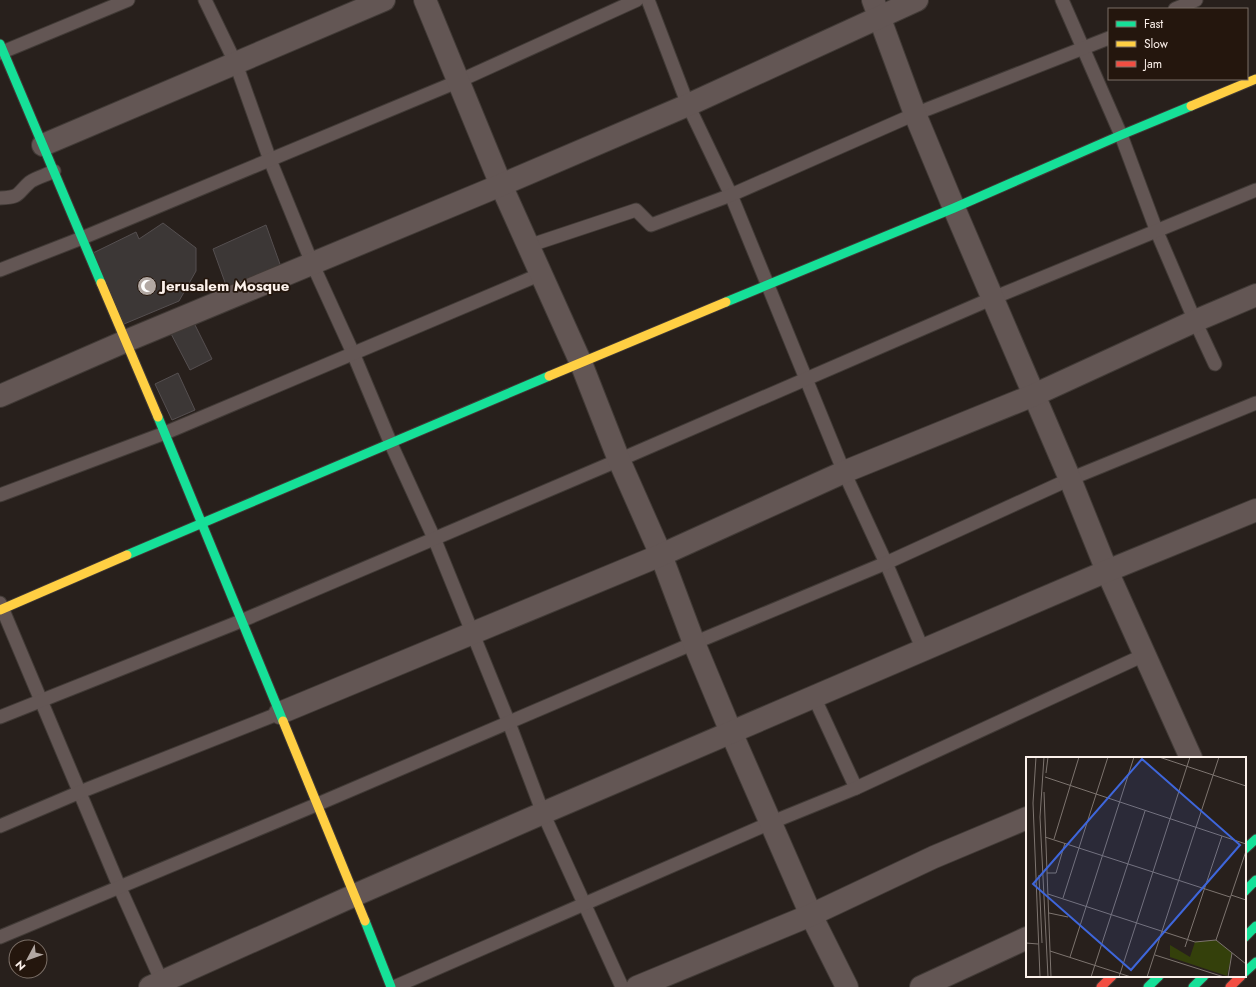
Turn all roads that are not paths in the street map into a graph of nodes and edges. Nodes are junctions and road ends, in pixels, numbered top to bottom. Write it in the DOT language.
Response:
graph roads {
  1 [pos="128,0"];
  2 [pos="206,0"];
  3 [pos="384,0"];
  4 [pos="425,0"];
  5 [pos="637,0"];
  6 [pos="648,0"];
  7 [pos="917,0"];
  8 [pos="1062,0"];
  9 [pos="1196,0"];
  10 [pos="876,8"];
  11 [pos="1177,8"];
  12 [pos="1108,38"];
  13 [pos="1082,49"];
  14 [pos="1,50"];
  15 [pos="236,64"];
  16 [pos="1256,79"];
  17 [pos="459,81"];
  18 [pos="688,105"];
  19 [pos="915,114"];
  20 [pos="1121,135"];
  21 [pos="43,145"];
  22 [pos="270,160"];
  23 [pos="54,171"];
  24 [pos="501,185"];
  25 [pos="1256,190"];
  26 [pos="731,195"];
  27 [pos="0,198"];
  28 [pos="954,208"];
  29 [pos="1158,232"];
  30 [pos="82,238"];
  31 [pos="528,246"];
  32 [pos="312,262"];
  33 [pos="0,270"];
  34 [pos="541,274"];
  35 [pos="767,285"];
  36 [pos="1256,295"];
  37 [pos="993,298"];
  38 [pos="1195,321"];
  39 [pos="126,341"];
  40 [pos="353,353"];
  41 [pos="581,363"];
  42 [pos="1215,364"];
  43 [pos="807,379"];
  44 [pos="1034,395"];
  45 [pos="0,396"];
  46 [pos="1256,403"];
  47 [pos="165,433"];
  48 [pos="391,444"];
  49 [pos="619,460"];
  50 [pos="844,472"];
  51 [pos="1070,479"];
  52 [pos="0,495"];
  53 [pos="1256,510"];
  54 [pos="202,522"];
  55 [pos="434,538"];
  56 [pos="661,555"];
  57 [pos="886,563"];
  58 [pos="1107,571"];
  59 [pos="1,607"];
  60 [pos="241,621"];
  61 [pos="472,632"];
  62 [pos="694,643"];
  63 [pos="923,650"];
  64 [pos="1144,655"];
  65 [pos="814,697"];
  66 [pos="41,700"];
  67 [pos="280,713"];
  68 [pos="0,717"];
  69 [pos="509,723"];
  70 [pos="731,732"];
  71 [pos="1183,756"];
  72 [pos="856,788"];
  73 [pos="80,792"];
  74 [pos="318,804"];
  75 [pos="543,813"];
  76 [pos="1026,818"];
  77 [pos="770,823"];
  78 [pos="0,826"];
  79 [pos="1256,839"];
  80 [pos="1246,848"];
  81 [pos="1256,880"];
  82 [pos="119,886"];
  83 [pos="1246,890"];
  84 [pos="356,895"];
  85 [pos="584,905"];
  86 [pos="811,915"];
  87 [pos="1256,926"];
  88 [pos="1246,935"];
  89 [pos="0,937"];
  90 [pos="1026,938"];
  91 [pos="1256,962"];
  92 [pos="1246,971"];
  93 [pos="1111,977"];
  94 [pos="1158,977"];
  95 [pos="1203,977"];
  96 [pos="1240,977"];
  97 [pos="156,984"];
  98 [pos="392,987"];
  99 [pos="622,987"];
  100 [pos="637,987"];
  101 [pos="848,987"];
  102 [pos="921,987"];
  103 [pos="1101,987"];
  104 [pos="1148,987"];
  105 [pos="1193,987"];
  106 [pos="1230,987"];
  1 -- 14 [label="lane"];
  2 -- 15 [label="lane"];
  3 -- 15 [label="street"];
  4 -- 17 [label="street"];
  5 -- 17 [label="lane"];
  6 -- 18 [label="lane"];
  7 -- 10 [label="street"];
  8 -- 13 [label="lane"];
  9 -- 11 [label="lane"];
  10 -- 18 [label="street"];
  10 -- 19 [label="street"];
  12 -- 13 [label="lane"];
  13 -- 19 [label="lane"];
  13 -- 20 [label="lane"];
  14 -- 21 [label="main road"];
  15 -- 21 [label="street"];
  15 -- 22 [label="lane"];
  16 -- 20 [label="main road"];
  17 -- 22 [label="lane"];
  17 -- 24 [label="street"];
  18 -- 24 [label="street"];
  18 -- 26 [label="lane"];
  19 -- 26 [label="lane"];
  19 -- 28 [label="street"];
  20 -- 28 [label="main road"];
  20 -- 29 [label="lane"];
  21 -- 23 [label="main road"];
  22 -- 30 [label="lane"];
  22 -- 32 [label="lane"];
  23 -- 27 [label="lane"];
  23 -- 30 [label="main road"];
  24 -- 31 [label="street"];
  24 -- 32 [label="street"];
  25 -- 29 [label="lane"];
  26 -- 31 [label="lane"];
  26 -- 35 [label="lane"];
  28 -- 35 [label="main road"];
  28 -- 37 [label="street"];
  29 -- 37 [label="lane"];
  29 -- 38 [label="lane"];
  30 -- 33 [label="lane"];
  30 -- 39 [label="main road"];
  31 -- 34 [label="street"];
  32 -- 39 [label="street"];
  32 -- 40 [label="lane"];
  34 -- 40 [label="lane"];
  34 -- 41 [label="street"];
  35 -- 41 [label="main road"];
  35 -- 43 [label="lane"];
  36 -- 38 [label="street"];
  37 -- 43 [label="lane"];
  37 -- 44 [label="street"];
  38 -- 42 [label="lane"];
  38 -- 44 [label="street"];
  39 -- 45 [label="street"];
  39 -- 47 [label="main road"];
  40 -- 47 [label="lane"];
  40 -- 48 [label="lane"];
  41 -- 48 [label="main road"];
  41 -- 49 [label="street"];
  43 -- 49 [label="lane"];
  43 -- 50 [label="lane"];
  44 -- 50 [label="street"];
  44 -- 51 [label="street"];
  46 -- 51 [label="lane"];
  47 -- 52 [label="lane"];
  47 -- 54 [label="main road"];
  48 -- 54 [label="main road"];
  48 -- 55 [label="lane"];
  49 -- 55 [label="lane"];
  49 -- 56 [label="street"];
  50 -- 56 [label="street"];
  50 -- 57 [label="lane"];
  51 -- 57 [label="lane"];
  51 -- 58 [label="street"];
  53 -- 58 [label="street"];
  54 -- 59 [label="main road"];
  54 -- 60 [label="main road"];
  55 -- 60 [label="lane"];
  55 -- 61 [label="lane"];
  56 -- 61 [label="street"];
  56 -- 62 [label="street"];
  57 -- 62 [label="lane"];
  57 -- 63 [label="lane"];
  58 -- 63 [label="street"];
  58 -- 64 [label="street"];
  59 -- 66 [label="lane"];
  60 -- 66 [label="lane"];
  60 -- 67 [label="main road"];
  61 -- 67 [label="street"];
  61 -- 69 [label="lane"];
  62 -- 69 [label="lane"];
  62 -- 70 [label="street"];
  63 -- 65 [label="street"];
  64 -- 71 [label="street"];
  64 -- 72 [label="lane"];
  65 -- 70 [label="street"];
  65 -- 72 [label="lane"];
  66 -- 68 [label="lane"];
  66 -- 73 [label="lane"];
  67 -- 73 [label="lane"];
  67 -- 74 [label="main road"];
  69 -- 74 [label="lane"];
  69 -- 75 [label="lane"];
  70 -- 75 [label="street"];
  70 -- 77 [label="street"];
  72 -- 77 [label="lane"];
  73 -- 78 [label="lane"];
  73 -- 82 [label="lane"];
  74 -- 82 [label="lane"];
  74 -- 84 [label="main road"];
  75 -- 84 [label="street"];
  75 -- 85 [label="lane"];
  76 -- 86 [label="street"];
  77 -- 85 [label="lane"];
  77 -- 86 [label="street"];
  79 -- 80 [label="main road"];
  81 -- 83 [label="main road"];
  82 -- 89 [label="lane"];
  82 -- 97 [label="lane"];
  84 -- 97 [label="street"];
  84 -- 98 [label="main road"];
  85 -- 98 [label="lane"];
  85 -- 99 [label="lane"];
  86 -- 100 [label="street"];
  86 -- 101 [label="street"];
  87 -- 88 [label="main road"];
  90 -- 102 [label="street"];
  91 -- 92 [label="main road"];
  93 -- 103 [label="main road"];
  94 -- 104 [label="main road"];
  95 -- 105 [label="main road"];
  96 -- 106 [label="main road"];
}
